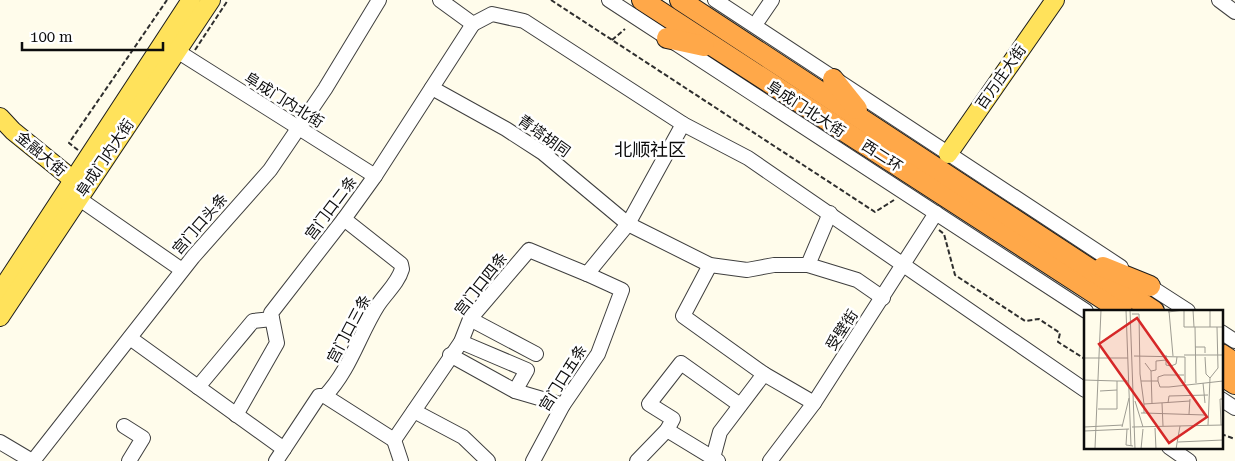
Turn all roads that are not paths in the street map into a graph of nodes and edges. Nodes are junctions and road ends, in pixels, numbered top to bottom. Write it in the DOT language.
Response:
graph roads {
  1 [pos="191,0"];
  2 [pos="211,0"];
  3 [pos="379,0"];
  4 [pos="440,0"];
  5 [pos="609,0"];
  6 [pos="642,0"];
  7 [pos="680,0"];
  8 [pos="715,0"];
  9 [pos="772,0"];
  10 [pos="1055,0"];
  11 [pos="1218,0"];
  12 [pos="1235,12"];
  13 [pos="759,19"];
  14 [pos="474,24"];
  15 [pos="667,38"];
  16 [pos="715,48"];
  17 [pos="177,51"];
  18 [pos="832,79"];
  19 [pos="432,88"];
  20 [pos="0,117"];
  21 [pos="682,124"];
  22 [pos="869,124"];
  23 [pos="297,128"];
  24 [pos="948,154"];
  25 [pos="375,176"];
  26 [pos="78,189"];
  27 [pos="830,213"];
  28 [pos="933,218"];
  29 [pos="344,219"];
  30 [pos="628,224"];
  31 [pos="1052,256"];
  32 [pos="710,265"];
  33 [pos="808,265"];
  34 [pos="903,266"];
  35 [pos="182,270"];
  36 [pos="587,274"];
  37 [pos="1150,286"];
  38 [pos="0,292"];
  39 [pos="883,298"];
  40 [pos="1084,310"];
  41 [pos="1104,310"];
  42 [pos="1121,310"];
  43 [pos="1152,310"];
  44 [pos="1186,310"];
  45 [pos="0,317"];
  46 [pos="272,319"];
  47 [pos="470,319"];
  48 [pos="1222,333"];
  49 [pos="130,338"];
  50 [pos="1235,341"];
  51 [pos="461,342"];
  52 [pos="536,354"];
  53 [pos="450,355"];
  54 [pos="1222,355"];
  55 [pos="1235,363"];
  56 [pos="764,374"];
  57 [pos="1222,377"];
  58 [pos="1235,384"];
  59 [pos="198,387"];
  60 [pos="1084,389"];
  61 [pos="515,391"];
  62 [pos="325,396"];
  63 [pos="1222,400"];
  64 [pos="814,403"];
  65 [pos="563,405"];
  66 [pos="740,405"];
  67 [pos="1235,408"];
  68 [pos="414,411"];
  69 [pos="236,415"];
  70 [pos="124,426"];
  71 [pos="667,430"];
  72 [pos="394,440"];
  73 [pos="0,442"];
  74 [pos="1170,448"];
  75 [pos="284,449"];
  76 [pos="716,459"];
  77 [pos="32,461"];
  78 [pos="129,461"];
  79 [pos="276,461"];
  80 [pos="401,461"];
  81 [pos="488,461"];
  82 [pos="534,461"];
  83 [pos="637,461"];
  84 [pos="770,461"];
  85 [pos="1189,461"];
  1 -- 26 [label="main road, 阜成门内大街"];
  2 -- 17 [label="main road, 阜成门内大街"];
  3 -- 23 [label="street, 宫门口头条"];
  4 -- 14 [label="street"];
  5 -- 15 [label="street, 阜成门北大街"];
  6 -- 16 [label="highway, 西二环"];
  7 -- 22 [label="highway, 西二环"];
  8 -- 18 [label="street"];
  9 -- 13 [label="street"];
  10 -- 24 [label="main road, 百万庄大街"];
  11 -- 12 [label="street"];
  14 -- 19 [label="street, 宫门口二条"];
  14 -- 21 [label="street"];
  15 -- 16 [label="highway"];
  15 -- 28 [label="street, 阜成门北大街"];
  16 -- 31 [label="highway, 西二环"];
  17 -- 23 [label="street, 阜成门内北街"];
  17 -- 26 [label="main road, 阜成门内大街"];
  18 -- 22 [label="highway"];
  18 -- 24 [label="street"];
  19 -- 25 [label="street, 宫门口二条"];
  19 -- 30 [label="street, 青塔胡同"];
  20 -- 26 [label="main road, 金融大街"];
  21 -- 27 [label="street"];
  21 -- 30 [label="street"];
  22 -- 31 [label="highway, 西二环"];
  23 -- 25 [label="street, 阜成门内北街"];
  23 -- 35 [label="street, 宫门口头条"];
  24 -- 37 [label="street"];
  25 -- 29 [label="street, 宫门口二条"];
  26 -- 35 [label="street"];
  26 -- 38 [label="main road, 阜成门内大街"];
  26 -- 45 [label="main road, 阜成门内大街"];
  27 -- 33 [label="street"];
  27 -- 34 [label="street"];
  28 -- 34 [label="street, 受壁街"];
  28 -- 40 [label="street, 阜成门北大街"];
  29 -- 46 [label="street, 宫门口二条"];
  29 -- 62 [label="street, 宫门口三条"];
  30 -- 32 [label="street, 青塔胡同"];
  30 -- 36 [label="street"];
  31 -- 37 [label="highway"];
  31 -- 41 [label="highway"];
  31 -- 42 [label="highway, 西二环"];
  31 -- 43 [label="highway, 西二环"];
  32 -- 33 [label="street, 青塔胡同"];
  32 -- 56 [label="street"];
  33 -- 39 [label="street, 青塔胡同"];
  34 -- 39 [label="street, 受壁街"];
  34 -- 60 [label="street"];
  35 -- 49 [label="street, 宫门口头条"];
  36 -- 47 [label="street, 宫门口四条"];
  36 -- 65 [label="street, 宫门口五条"];
  37 -- 44 [label="street"];
  39 -- 64 [label="street, 受壁街"];
  46 -- 59 [label="street"];
  46 -- 69 [label="street"];
  47 -- 51 [label="street, 宫门口四条"];
  47 -- 52 [label="street"];
  48 -- 50 [label="street"];
  49 -- 59 [label="street"];
  49 -- 77 [label="street, 宫门口头条"];
  51 -- 53 [label="street, 宫门口四条"];
  51 -- 61 [label="street"];
  53 -- 61 [label="street"];
  53 -- 68 [label="street, 宫门口四条"];
  54 -- 55 [label="highway"];
  56 -- 64 [label="street"];
  56 -- 66 [label="street"];
  57 -- 58 [label="highway"];
  59 -- 69 [label="street"];
  61 -- 65 [label="street"];
  62 -- 72 [label="street"];
  62 -- 75 [label="street, 宫门口三条"];
  63 -- 67 [label="street"];
  64 -- 84 [label="street, 受壁街"];
  65 -- 82 [label="street, 宫门口五条"];
  66 -- 71 [label="street"];
  66 -- 76 [label="street"];
  68 -- 72 [label="street, 宫门口四条"];
  68 -- 81 [label="street"];
  69 -- 75 [label="street"];
  70 -- 78 [label="street"];
  71 -- 76 [label="street"];
  71 -- 83 [label="street"];
  72 -- 80 [label="street"];
  73 -- 77 [label="street"];
  74 -- 85 [label="street"];
  75 -- 79 [label="street, 宫门口三条"];
}
